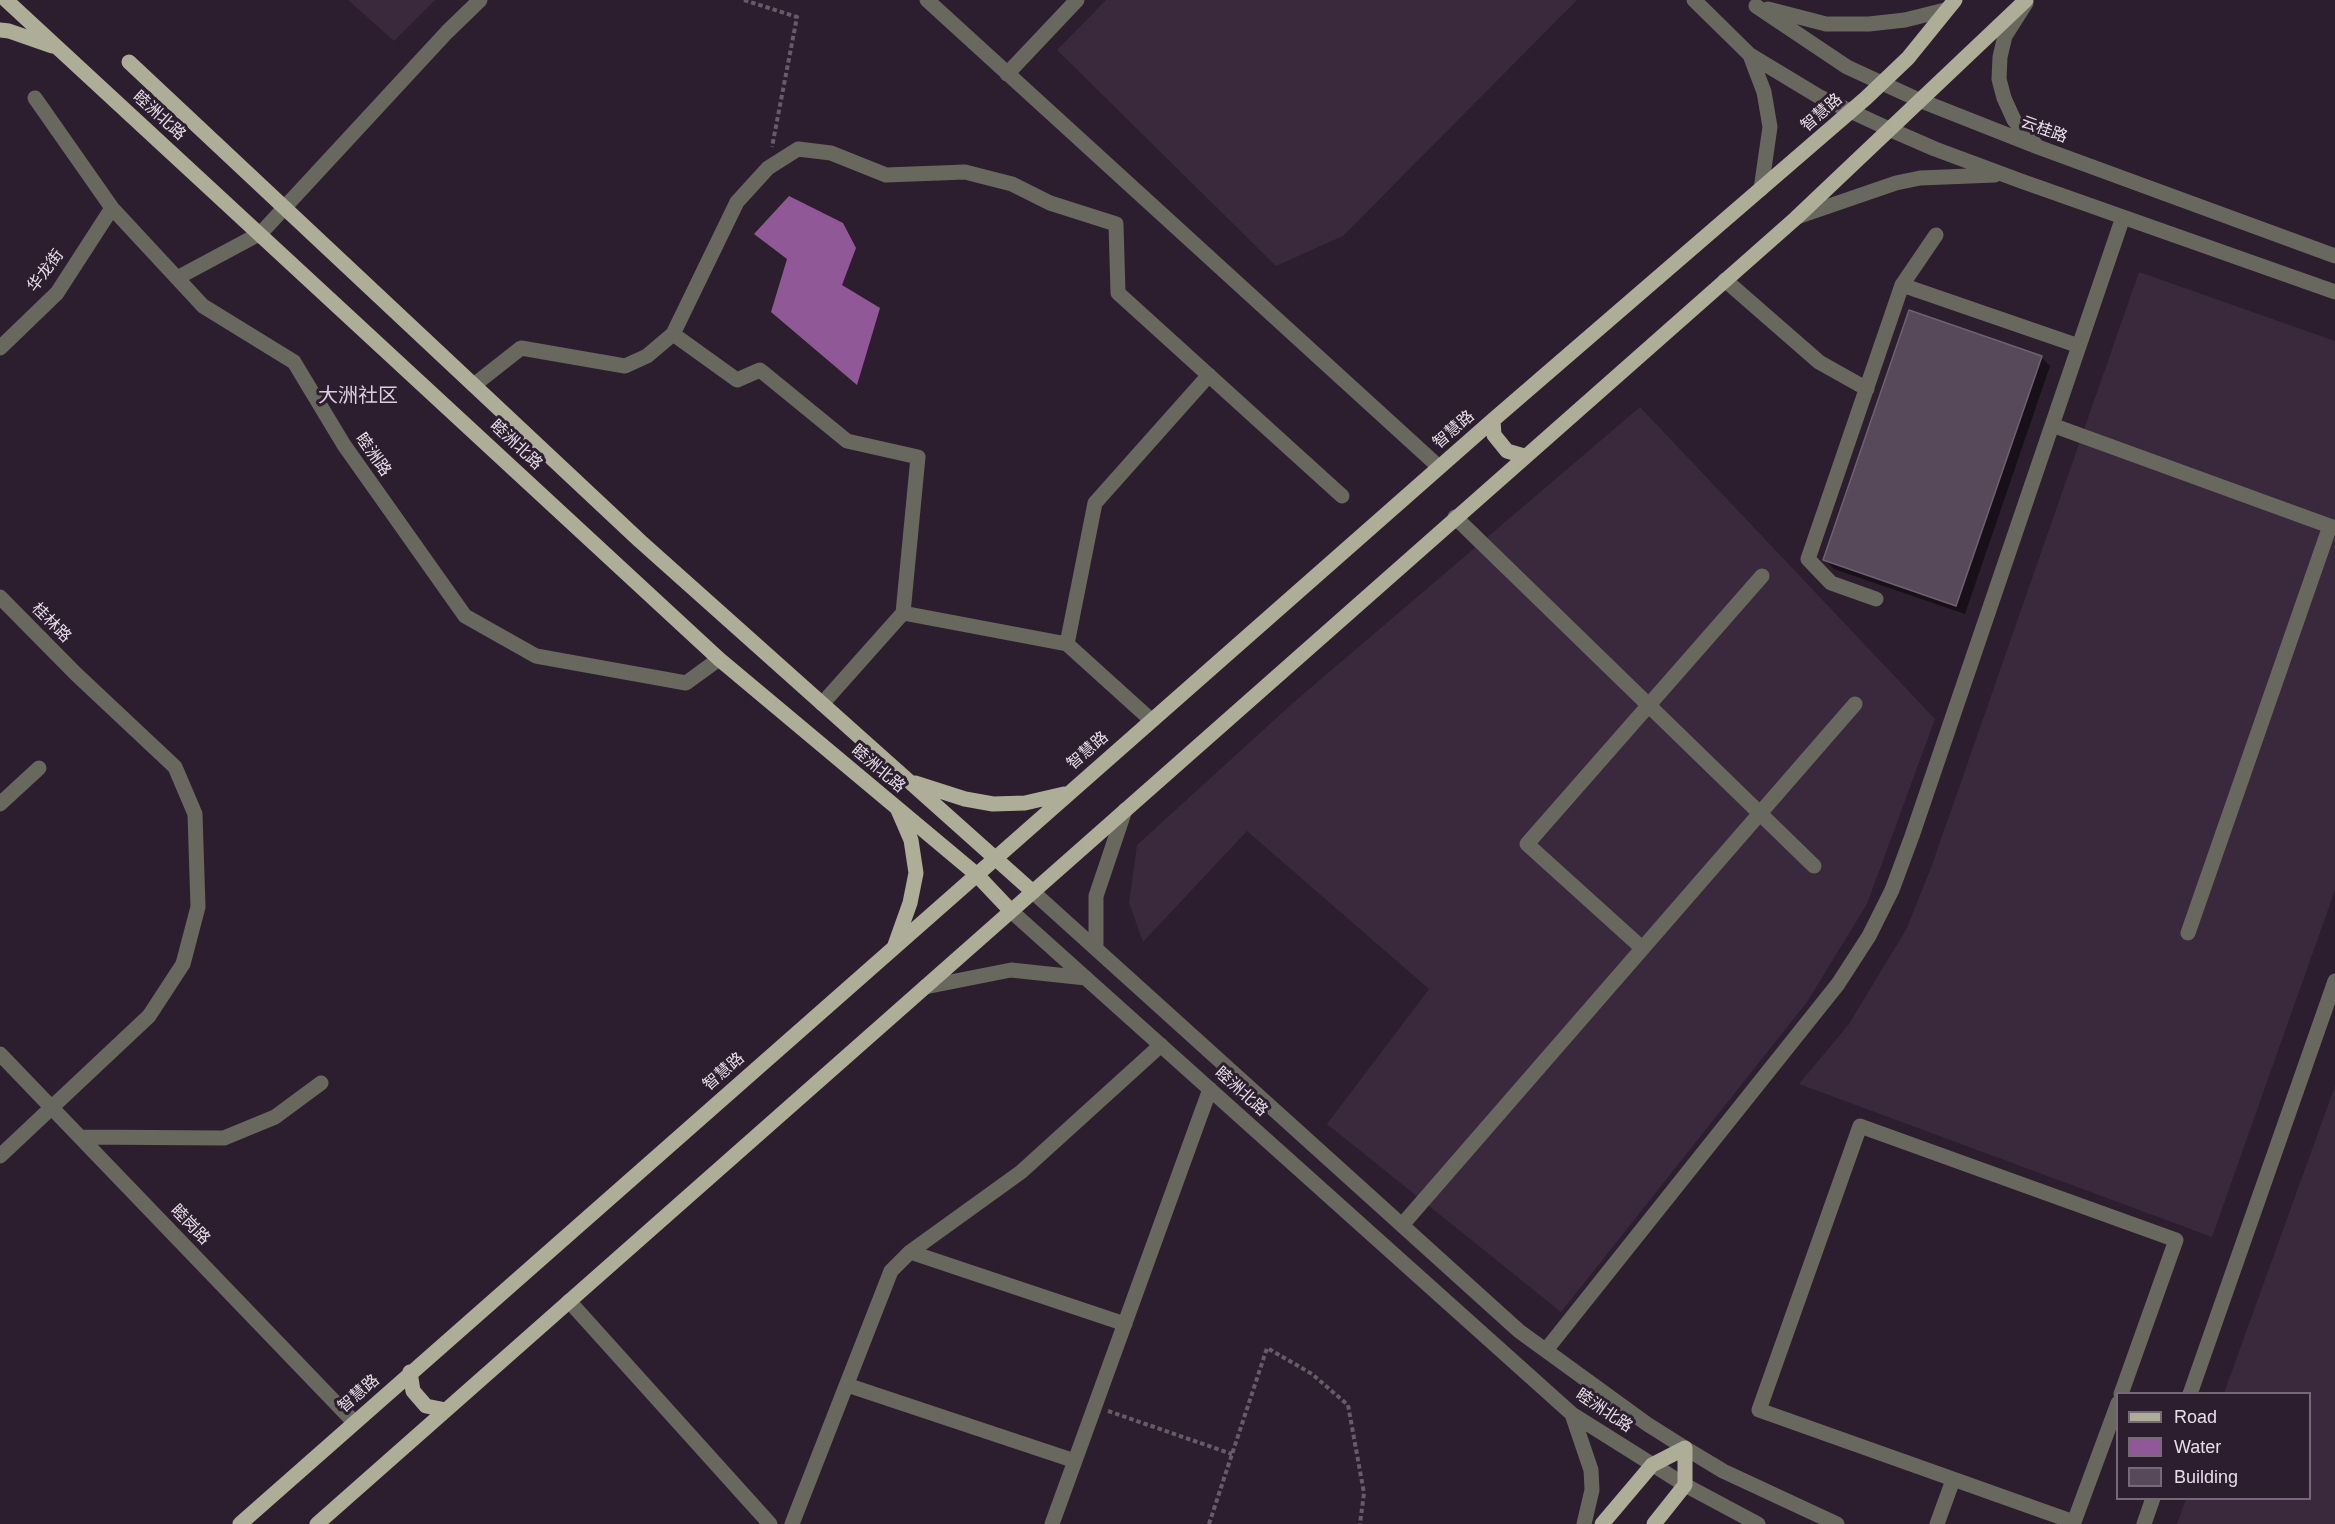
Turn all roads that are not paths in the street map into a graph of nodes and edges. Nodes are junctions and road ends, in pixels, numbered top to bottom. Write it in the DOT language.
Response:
graph roads {
  1 [pos="6,0"];
  2 [pos="480,0"];
  3 [pos="927,0"];
  4 [pos="1077,0"];
  5 [pos="1694,0"];
  6 [pos="2027,0"];
  7 [pos="1752,3"];
  8 [pos="1950,5"];
  9 [pos="0,30"];
  10 [pos="57,48"];
  11 [pos="1750,55"];
  12 [pos="129,62"];
  13 [pos="1007,74"];
  14 [pos="1882,83"];
  15 [pos="35,98"];
  16 [pos="1919,100"];
  17 [pos="1851,111"];
  18 [pos="1889,129"];
  19 [pos="2038,147"];
  20 [pos="2004,174"];
  21 [pos="1761,189"];
  22 [pos="112,208"];
  23 [pos="285,208"];
  24 [pos="2123,217"];
  25 [pos="1796,218"];
  26 [pos="261,233"];
  27 [pos="1936,235"];
  28 [pos="2335,256"];
  29 [pos="177,278"];
  30 [pos="1725,280"];
  31 [pos="1902,285"];
  32 [pos="2335,292"];
  33 [pos="673,334"];
  34 [pos="2079,346"];
  35 [pos="0,348"];
  36 [pos="1209,375"];
  37 [pos="474,385"];
  38 [pos="1867,389"];
  39 [pos="1493,420"];
  40 [pos="2052,425"];
  41 [pos="1524,456"];
  42 [pos="1439,467"];
  43 [pos="1342,496"];
  44 [pos="1455,517"];
  45 [pos="2332,527"];
  46 [pos="1762,576"];
  47 [pos="0,597"];
  48 [pos="1876,599"];
  49 [pos="903,613"];
  50 [pos="1067,644"];
  51 [pos="719,658"];
  52 [pos="822,704"];
  53 [pos="1855,704"];
  54 [pos="1649,705"];
  55 [pos="1150,720"];
  56 [pos="39,768"];
  57 [pos="908,781"];
  58 [pos="1067,794"];
  59 [pos="0,804"];
  60 [pos="897,808"];
  61 [pos="1125,810"];
  62 [pos="1760,814"];
  63 [pos="994,858"];
  64 [pos="1814,866"];
  65 [pos="976,874"];
  66 [pos="1033,892"];
  67 [pos="1011,911"];
  68 [pos="2188,933"];
  69 [pos="894,947"];
  70 [pos="1642,948"];
  71 [pos="1096,949"];
  72 [pos="1086,978"];
  73 [pos="2335,981"];
  74 [pos="925,987"];
  75 [pos="1161,1045"];
  76 [pos="0,1054"];
  77 [pos="321,1083"];
  78 [pos="1210,1089"];
  79 [pos="52,1107"];
  80 [pos="80,1137"];
  81 [pos="0,1156"];
  82 [pos="1402,1225"];
  83 [pos="910,1252"];
  84 [pos="569,1301"];
  85 [pos="1125,1324"];
  86 [pos="1546,1350"];
  87 [pos="410,1372"];
  88 [pos="847,1385"];
  89 [pos="2122,1392"];
  90 [pos="2191,1392"];
  91 [pos="2116,1408"];
  92 [pos="446,1410"];
  93 [pos="1572,1414"];
  94 [pos="354,1422"];
  95 [pos="1685,1448"];
  96 [pos="1075,1461"];
  97 [pos="1652,1465"];
  98 [pos="1953,1480"];
  99 [pos="1685,1485"];
  100 [pos="2151,1500"];
  101 [pos="240,1524"];
  102 [pos="317,1524"];
  103 [pos="770,1524"];
  104 [pos="792,1524"];
  105 [pos="1052,1524"];
  106 [pos="1584,1524"];
  107 [pos="1602,1524"];
  108 [pos="1654,1524"];
  109 [pos="1758,1524"];
  110 [pos="1837,1524"];
  111 [pos="1938,1524"];
  112 [pos="2144,1524"];
  1 -- 10 [label="main road, 睦洲北路"];
  2 -- 23 [label="street"];
  3 -- 13 [label="street"];
  4 -- 13 [label="street"];
  5 -- 11 [label="street"];
  6 -- 16 [label="main road"];
  6 -- 19 [label="street"];
  7 -- 8 [label="street"];
  7 -- 14 [label="street, 云桂路"];
  8 -- 14 [label="main road, 智慧路"];
  9 -- 10 [label="main road"];
  10 -- 26 [label="main road, 睦洲北路"];
  11 -- 17 [label="street"];
  11 -- 21 [label="street"];
  12 -- 23 [label="main road, 睦洲北路"];
  13 -- 42 [label="street"];
  14 -- 16 [label="street, 云桂路"];
  14 -- 17 [label="main road, 智慧路"];
  15 -- 22 [label="street, 睦洲路"];
  16 -- 18 [label="main road"];
  16 -- 19 [label="street, 云桂路"];
  17 -- 18 [label="street"];
  17 -- 21 [label="main road, 智慧路"];
  18 -- 20 [label="street"];
  18 -- 25 [label="main road"];
  19 -- 28 [label="street, 云桂路"];
  20 -- 24 [label="street"];
  20 -- 25 [label="street"];
  21 -- 39 [label="main road, 智慧路"];
  22 -- 29 [label="street, 睦洲路"];
  22 -- 35 [label="street, 华龙街"];
  23 -- 26 [label="street"];
  23 -- 37 [label="main road, 睦洲北路"];
  24 -- 32 [label="street"];
  24 -- 34 [label="street"];
  25 -- 30 [label="main road"];
  26 -- 29 [label="street"];
  26 -- 51 [label="main road, 睦洲北路"];
  27 -- 31 [label="street"];
  29 -- 51 [label="street, 睦洲路"];
  30 -- 38 [label="street"];
  30 -- 41 [label="main road"];
  31 -- 34 [label="street"];
  31 -- 38 [label="street"];
  33 -- 36 [label="street"];
  33 -- 37 [label="street"];
  33 -- 49 [label="street"];
  34 -- 40 [label="street"];
  36 -- 43 [label="street"];
  36 -- 50 [label="street"];
  37 -- 52 [label="main road, 睦洲北路"];
  38 -- 48 [label="street"];
  39 -- 41 [label="main road"];
  39 -- 42 [label="main road, 智慧路"];
  40 -- 45 [label="street"];
  40 -- 86 [label="street"];
  41 -- 44 [label="main road"];
  42 -- 55 [label="main road, 智慧路"];
  44 -- 54 [label="street"];
  44 -- 61 [label="main road"];
  45 -- 68 [label="street"];
  46 -- 54 [label="street"];
  47 -- 79 [label="street, 桂林路"];
  49 -- 50 [label="street"];
  49 -- 52 [label="street"];
  50 -- 55 [label="street"];
  51 -- 60 [label="main road, 睦洲北路"];
  52 -- 57 [label="main road, 睦洲北路"];
  53 -- 62 [label="street"];
  54 -- 62 [label="street"];
  54 -- 70 [label="street"];
  55 -- 58 [label="main road, 智慧路"];
  56 -- 59 [label="street"];
  57 -- 58 [label="main road"];
  57 -- 63 [label="main road, 睦洲北路"];
  58 -- 63 [label="main road, 智慧路"];
  60 -- 65 [label="main road, 睦洲北路"];
  60 -- 69 [label="main road"];
  61 -- 66 [label="main road"];
  61 -- 71 [label="street"];
  62 -- 64 [label="street"];
  62 -- 70 [label="street"];
  63 -- 65 [label="main road, 智慧路"];
  63 -- 66 [label="main road, 睦洲北路"];
  65 -- 67 [label="main road, 睦洲北路"];
  65 -- 69 [label="main road, 智慧路"];
  66 -- 67 [label="main road"];
  66 -- 71 [label="street, 睦洲北路"];
  67 -- 72 [label="street, 睦洲北路"];
  67 -- 74 [label="main road"];
  69 -- 87 [label="main road, 智慧路"];
  70 -- 82 [label="street"];
  71 -- 82 [label="street, 睦洲北路"];
  72 -- 74 [label="street"];
  72 -- 75 [label="street, 睦洲北路"];
  73 -- 90 [label="street"];
  74 -- 84 [label="main road"];
  75 -- 78 [label="street, 睦洲北路"];
  75 -- 83 [label="street"];
  76 -- 79 [label="street, 睦岗路"];
  77 -- 80 [label="street"];
  78 -- 85 [label="street"];
  78 -- 93 [label="street, 睦洲北路"];
  79 -- 80 [label="street, 睦岗路"];
  79 -- 81 [label="street, 桂林路"];
  80 -- 94 [label="street, 睦岗路"];
  82 -- 86 [label="street, 睦洲北路"];
  83 -- 85 [label="street"];
  83 -- 88 [label="street"];
  84 -- 92 [label="main road"];
  84 -- 103 [label="street"];
  85 -- 96 [label="street"];
  86 -- 95 [label="street, 睦洲北路"];
  87 -- 92 [label="main road"];
  87 -- 94 [label="main road, 智慧路"];
  88 -- 96 [label="street"];
  88 -- 104 [label="street"];
  89 -- 98 [label="street"];
  91 -- 98 [label="street"];
  92 -- 102 [label="main road"];
  93 -- 97 [label="street, 睦洲北路"];
  93 -- 106 [label="street"];
  94 -- 101 [label="main road, 智慧路"];
  95 -- 97 [label="main road"];
  95 -- 99 [label="main road"];
  95 -- 110 [label="street, 睦洲北路"];
  96 -- 105 [label="street"];
  97 -- 99 [label="street, 睦洲北路"];
  97 -- 107 [label="main road"];
  98 -- 111 [label="street"];
  99 -- 108 [label="main road"];
  99 -- 109 [label="street, 睦洲北路"];
  100 -- 112 [label="street"];
}
